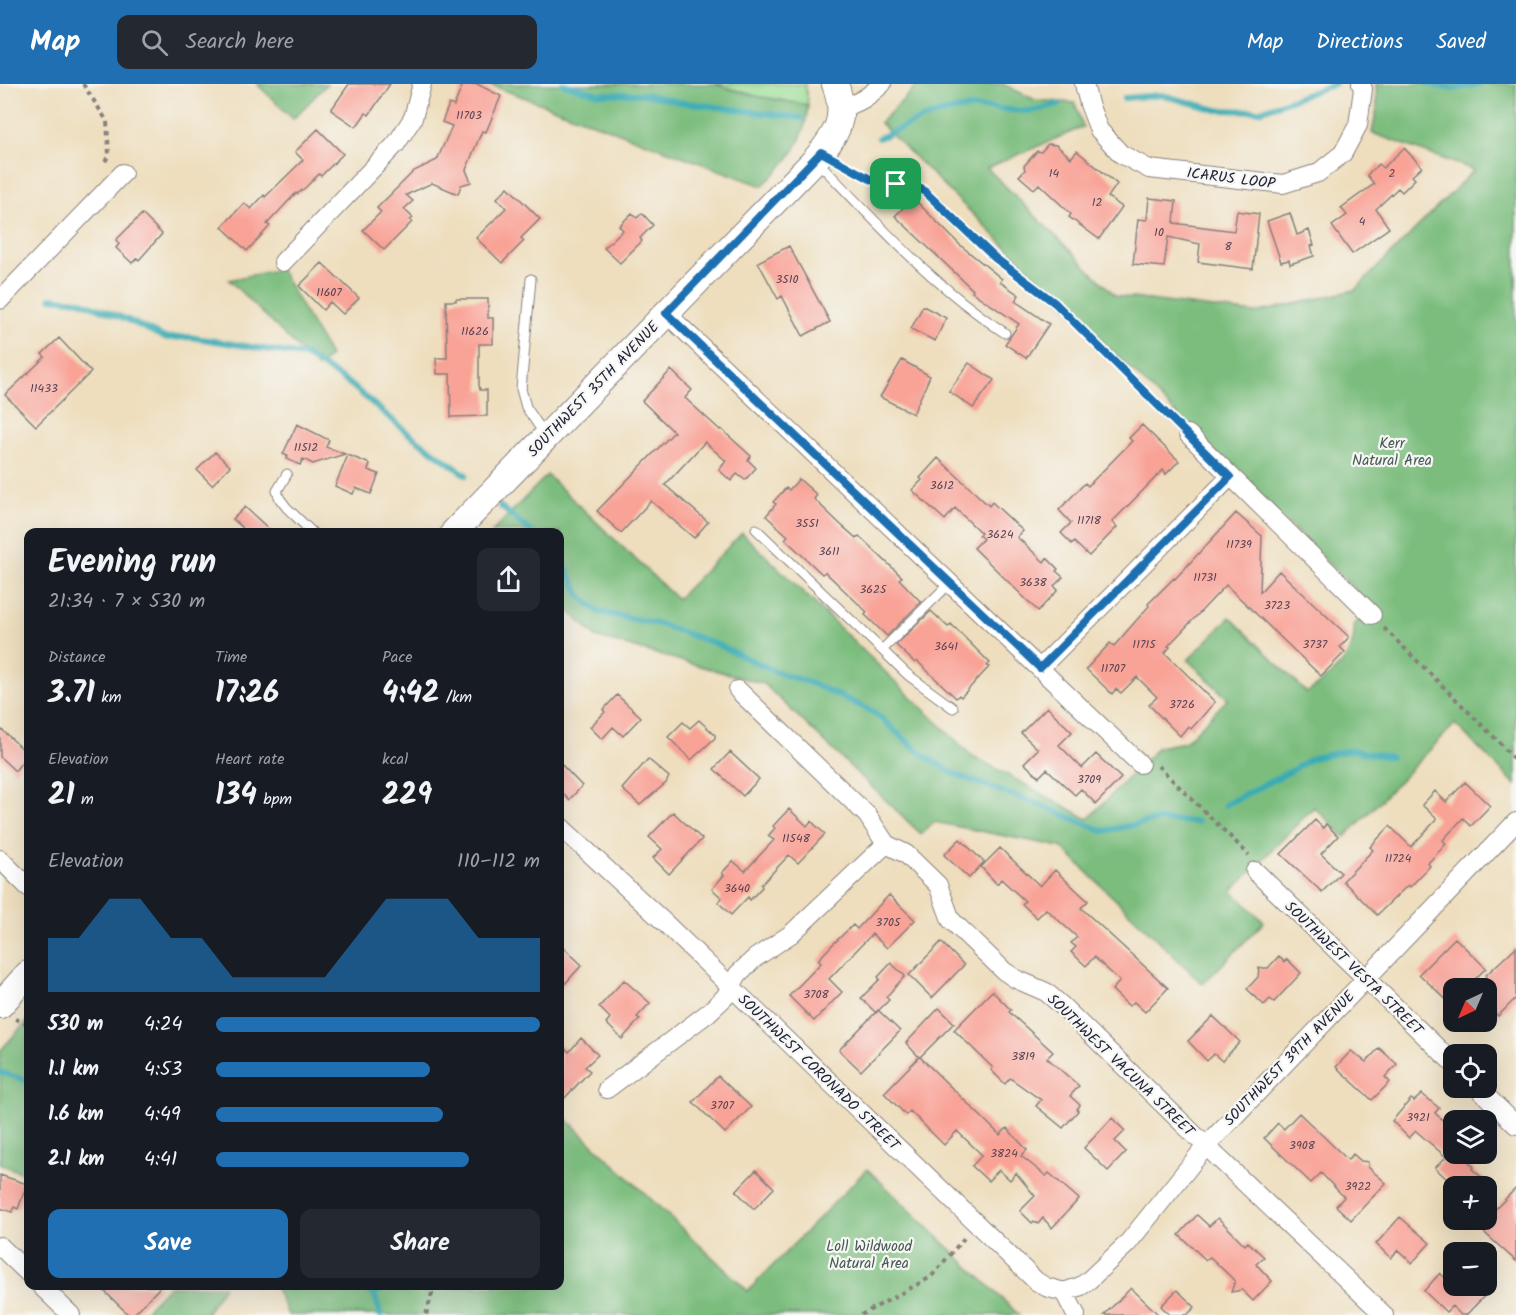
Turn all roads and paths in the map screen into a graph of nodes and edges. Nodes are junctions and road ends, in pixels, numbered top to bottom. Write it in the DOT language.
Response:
graph roads {
  1 [pos="83,84"];
  2 [pos="422,84"];
  3 [pos="882,84"];
  4 [pos="1084,84"];
  5 [pos="1361,84"];
  6 [pos="838,95"];
  7 [pos="818,156"];
  8 [pos="123,173"];
  9 [pos="104,192"];
  10 [pos="284,262"];
  11 [pos="531,279"];
  12 [pos="0,300"];
  13 [pos="666,313"];
  14 [pos="1005,333"];
  15 [pos="1188,434"];
  16 [pos="547,438"];
  17 [pos="287,474"];
  18 [pos="1230,477"];
  19 [pos="308,528"];
  20 [pos="458,528"];
  21 [pos="756,529"];
  22 [pos="951,582"];
  23 [pos="1372,615"];
  24 [pos="882,650"];
  25 [pos="1040,668"];
  26 [pos="738,690"];
  27 [pos="952,708"];
  28 [pos="1516,762"];
  29 [pos="1140,764"];
  30 [pos="1516,822"];
  31 [pos="564,830"];
  32 [pos="886,844"];
  33 [pos="0,859"];
  34 [pos="1256,871"];
  35 [pos="24,883"];
  36 [pos="24,978"];
  37 [pos="1365,979"];
  38 [pos="731,988"];
  39 [pos="0,1005"];
  40 [pos="1443,1053"];
  41 [pos="607,1089"];
  42 [pos="1488,1098"];
  43 [pos="1516,1125"];
  44 [pos="1206,1146"];
  45 [pos="977,1222"];
  46 [pos="0,1246"];
  47 [pos="24,1269"];
  48 [pos="45,1290"];
  49 [pos="429,1290"];
  50 [pos="1064,1292"];
  51 [pos="71,1315"];
  52 [pos="426,1315"];
  53 [pos="861,1315"];
  54 [pos="1076,1315"];
  55 [pos="1384,1315"];
  1 -- 9 [label="path"];
  2 -- 10 [label="street"];
  3 -- 6 [label="street"];
  4 -- 5 [label="street, ICARUS LOOP"];
  6 -- 7 [label="street, SOUTHWEST 35TH AVENUE"];
  7 -- 13 [label="street, SOUTHWEST 35TH AVENUE"];
  7 -- 14 [label="lane"];
  7 -- 15 [label="path"];
  8 -- 9 [label="street"];
  9 -- 12 [label="street"];
  11 -- 16 [label="lane"];
  13 -- 16 [label="street, SOUTHWEST 35TH AVENUE"];
  13 -- 22 [label="street"];
  15 -- 18 [label="street"];
  16 -- 20 [label="street, SOUTHWEST 35TH AVENUE"];
  17 -- 19 [label="lane"];
  18 -- 23 [label="street"];
  18 -- 25 [label="street"];
  21 -- 24 [label="lane"];
  22 -- 24 [label="lane"];
  22 -- 25 [label="street"];
  23 -- 28 [label="path"];
  24 -- 27 [label="lane"];
  25 -- 29 [label="street"];
  26 -- 32 [label="street, SOUTHWEST VACUNA STREET"];
  29 -- 34 [label="path"];
  30 -- 37 [label="street, SOUTHWEST 39TH AVENUE"];
  31 -- 38 [label="street, SOUTHWEST CORONADO STREET"];
  32 -- 38 [label="street"];
  32 -- 44 [label="street, SOUTHWEST VACUNA STREET"];
  33 -- 35 [label="street"];
  34 -- 37 [label="street, SOUTHWEST VESTA STREET"];
  36 -- 39 [label="street"];
  37 -- 40 [label="street, SOUTHWEST VESTA STREET"];
  37 -- 44 [label="street, SOUTHWEST 39TH AVENUE"];
  38 -- 41 [label="street"];
  38 -- 45 [label="street, SOUTHWEST CORONADO STREET"];
  42 -- 43 [label="street"];
  44 -- 50 [label="street, SOUTHWEST 39TH AVENUE"];
  44 -- 55 [label="street, SOUTHWEST VACUNA STREET"];
  45 -- 50 [label="street, SOUTHWEST CORONADO STREET"];
  45 -- 53 [label="path"];
  46 -- 47 [label="street"];
  48 -- 51 [label="street"];
  49 -- 52 [label="path"];
  50 -- 54 [label="street"];
}
